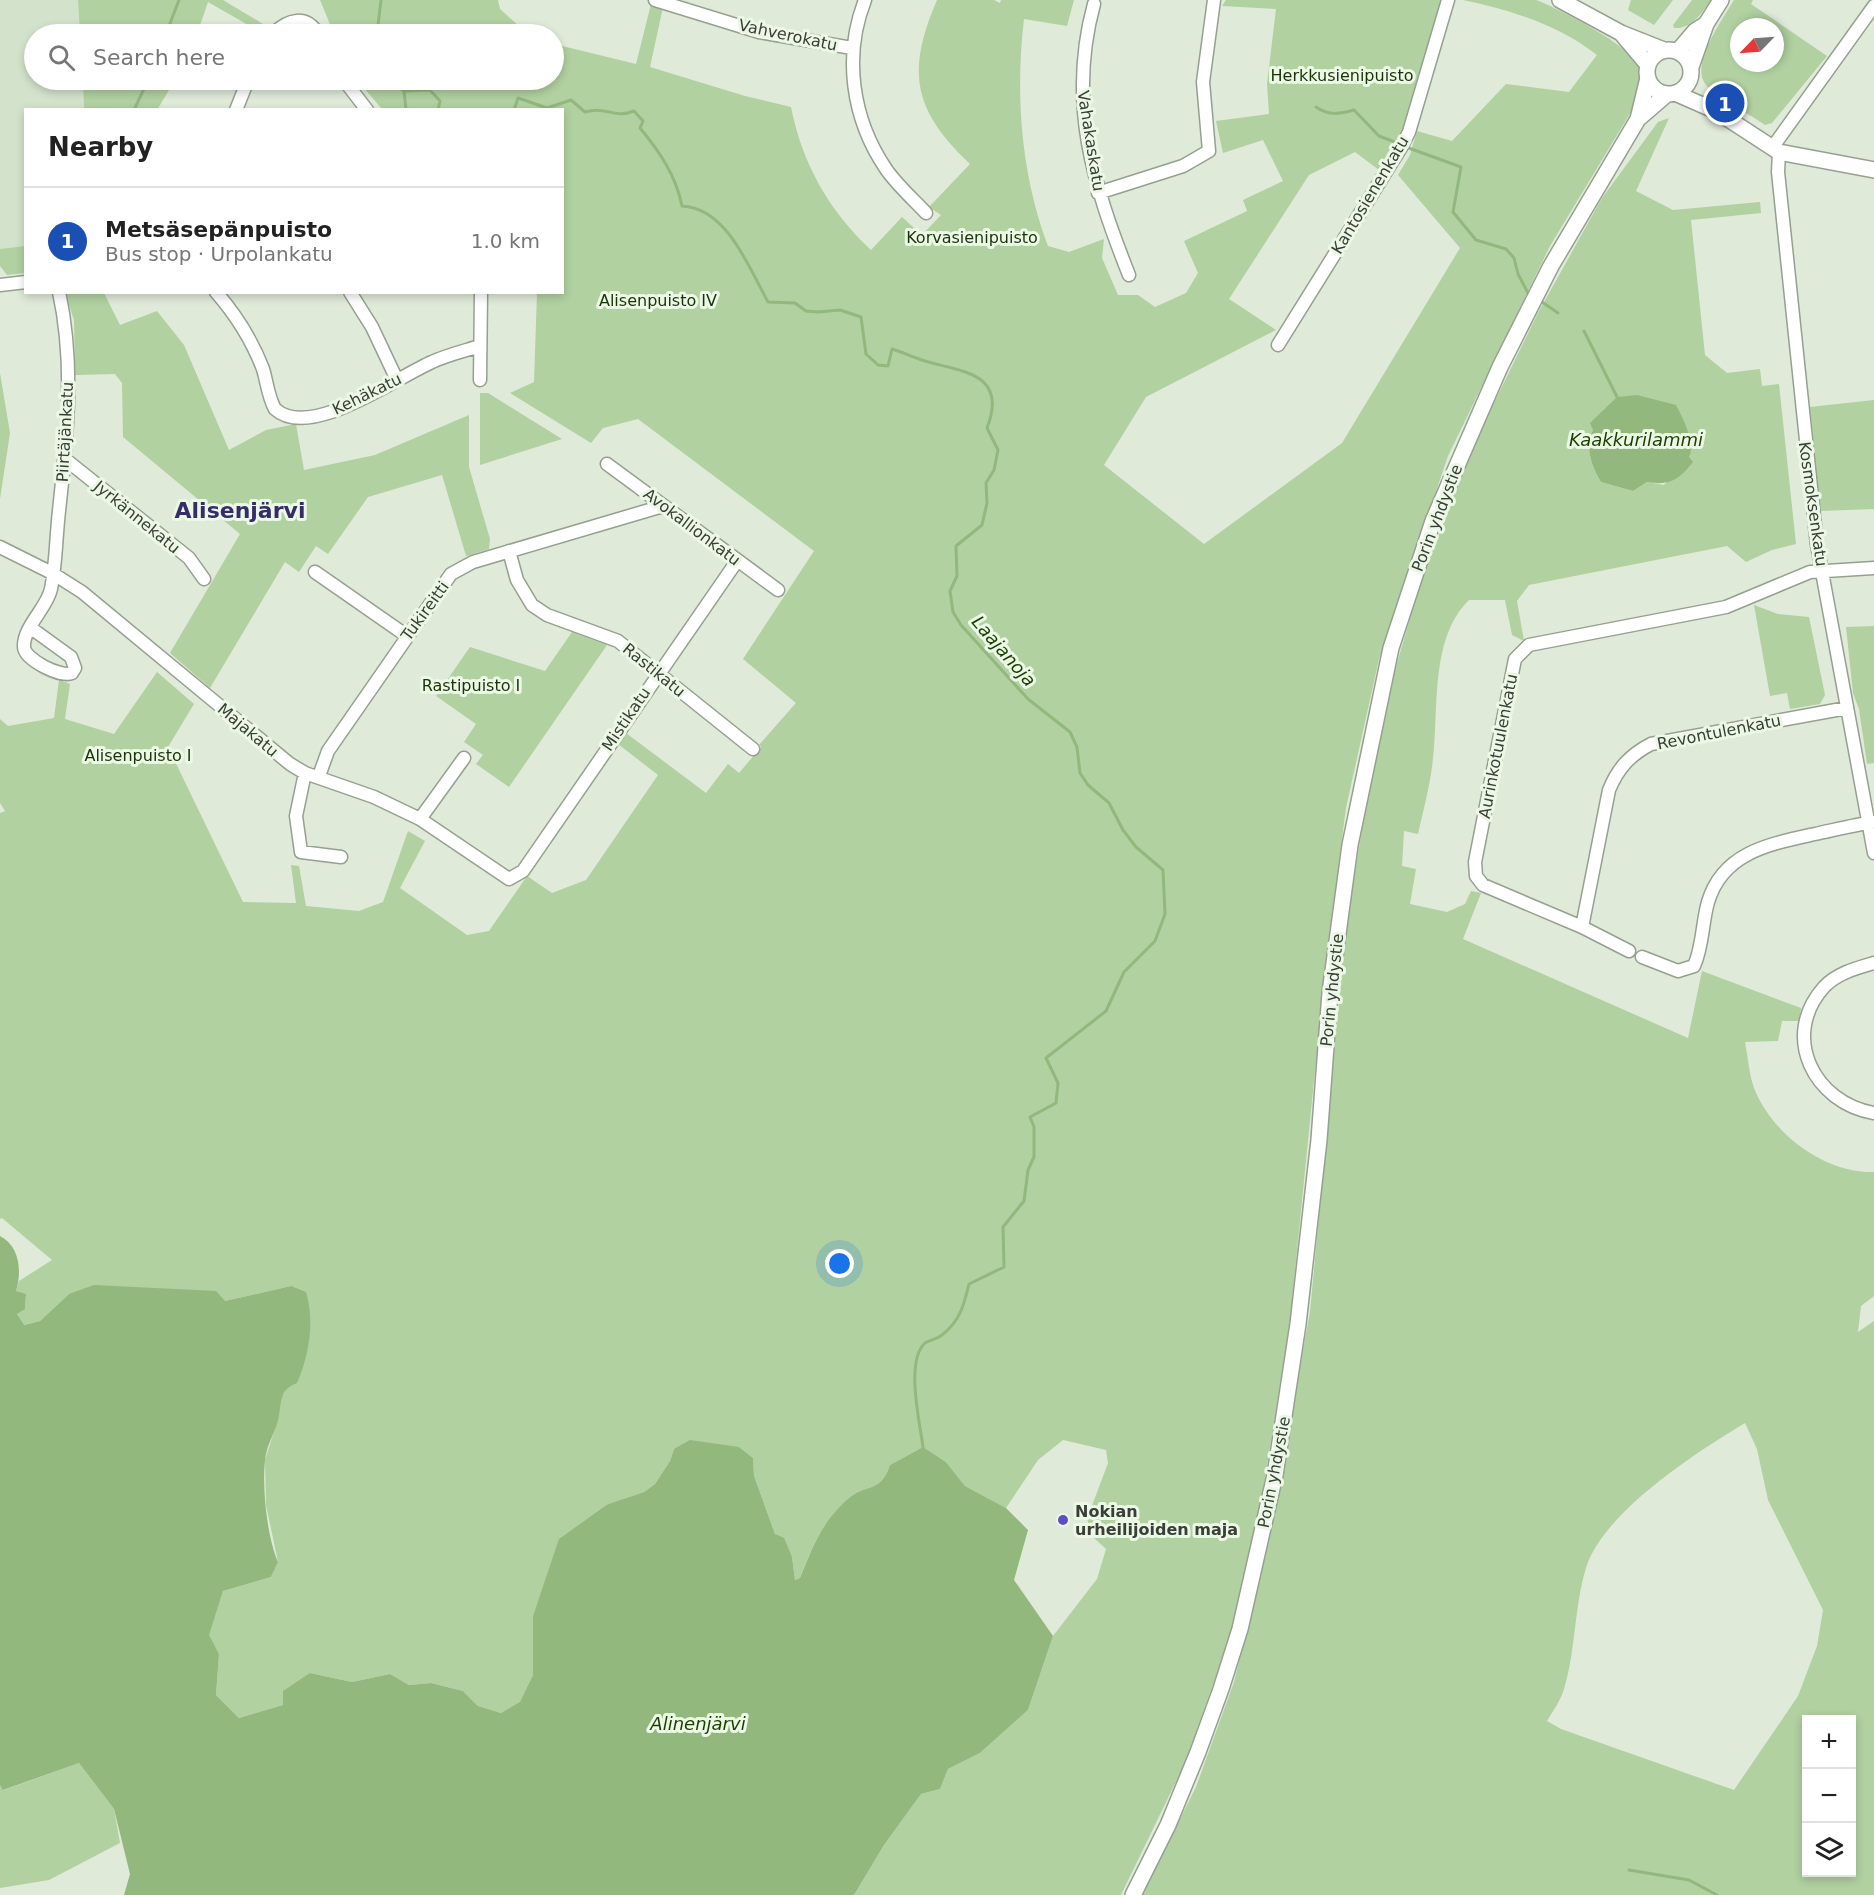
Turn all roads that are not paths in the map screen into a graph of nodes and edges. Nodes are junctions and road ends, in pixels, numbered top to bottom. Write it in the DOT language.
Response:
graph roads {
  1 [pos="655,0"];
  2 [pos="865,0"];
  3 [pos="1214,0"];
  4 [pos="1448,0"];
  5 [pos="1560,0"];
  6 [pos="1721,0"];
  7 [pos="1094,4"];
  8 [pos="1874,6"];
  9 [pos="287,24"];
  10 [pos="310,24"];
  11 [pos="1706,24"];
  12 [pos="1621,33"];
  13 [pos="852,48"];
  14 [pos="1671,51"];
  15 [pos="1648,71"];
  16 [pos="1691,72"];
  17 [pos="244,90"];
  18 [pos="352,90"];
  19 [pos="1671,94"];
  20 [pos="237,108"];
  21 [pos="365,108"];
  22 [pos="1710,108"];
  23 [pos="1638,119"];
  24 [pos="1775,150"];
  25 [pos="1874,170"];
  26 [pos="1098,193"];
  27 [pos="926,213"];
  28 [pos="1130,275"];
  29 [pos="24,282"];
  30 [pos="0,285"];
  31 [pos="59,294"];
  32 [pos="218,294"];
  33 [pos="351,294"];
  34 [pos="481,294"];
  35 [pos="1278,345"];
  36 [pos="480,346"];
  37 [pos="397,380"];
  38 [pos="480,380"];
  39 [pos="64,459"];
  40 [pos="607,464"];
  41 [pos="663,506"];
  42 [pos="0,548"];
  43 [pos="509,552"];
  44 [pos="737,561"];
  45 [pos="1874,568"];
  46 [pos="1822,570"];
  47 [pos="315,572"];
  48 [pos="52,573"];
  49 [pos="204,579"];
  50 [pos="778,590"];
  51 [pos="31,628"];
  52 [pos="406,636"];
  53 [pos="658,672"];
  54 [pos="1847,708"];
  55 [pos="753,749"];
  56 [pos="464,758"];
  57 [pos="305,773"];
  58 [pos="319,776"];
  59 [pos="420,819"];
  60 [pos="1871,822"];
  61 [pos="1874,853"];
  62 [pos="341,856"];
  63 [pos="515,878"];
  64 [pos="1582,927"];
  65 [pos="1629,951"];
  66 [pos="1642,957"];
  67 [pos="1874,963"];
  68 [pos="1874,1113"];
  69 [pos="1133,1895"];
  1 -- 13 [label="street, Vahverokatu"];
  2 -- 13 [label="street"];
  3 -- 26 [label="street"];
  4 -- 35 [label="street, Kantosienenkatu"];
  5 -- 12 [label="main road"];
  6 -- 11 [label="main road"];
  7 -- 26 [label="street, Vahakaskatu"];
  8 -- 24 [label="street"];
  9 -- 10 [label="street"];
  11 -- 14 [label="main road"];
  11 -- 16 [label="main road"];
  12 -- 14 [label="main road"];
  12 -- 15 [label="main road"];
  13 -- 27 [label="street"];
  14 -- 15 [label="main road"];
  14 -- 16 [label="main road"];
  15 -- 19 [label="main road"];
  15 -- 23 [label="main road, Porin yhdystie"];
  16 -- 19 [label="main road"];
  16 -- 22 [label="main road"];
  17 -- 20 [label="street"];
  18 -- 21 [label="street"];
  19 -- 22 [label="main road"];
  19 -- 23 [label="main road, Porin yhdystie"];
  22 -- 24 [label="main road"];
  23 -- 69 [label="main road, Porin yhdystie"];
  24 -- 25 [label="main road"];
  24 -- 46 [label="street, Kosmoksenkatu"];
  26 -- 28 [label="street, Vahakaskatu"];
  29 -- 30 [label="street"];
  31 -- 39 [label="street, Piirtäjänkatu"];
  32 -- 37 [label="street, Kehäkatu"];
  33 -- 37 [label="street"];
  34 -- 36 [label="street"];
  36 -- 37 [label="street, Kehäkatu"];
  36 -- 38 [label="street"];
  39 -- 48 [label="street, Piirtäjänkatu"];
  39 -- 49 [label="street, Jyrkännekatu"];
  40 -- 41 [label="street, Avokallionkatu"];
  41 -- 43 [label="street, Tukireitti"];
  41 -- 44 [label="street, Avokallionkatu"];
  42 -- 48 [label="street, Majakatu"];
  43 -- 52 [label="street, Tukireitti"];
  43 -- 53 [label="street, Rastikatu"];
  44 -- 50 [label="street, Avokallionkatu"];
  44 -- 53 [label="street, Mistikatu"];
  45 -- 46 [label="street, Aurinkotuulenkatu"];
  46 -- 54 [label="street, Kosmoksenkatu"];
  46 -- 64 [label="street, Aurinkotuulenkatu"];
  47 -- 52 [label="street"];
  48 -- 51 [label="street, Piirtäjänkatu"];
  48 -- 57 [label="street, Majakatu"];
  52 -- 58 [label="street, Tukireitti"];
  53 -- 55 [label="street, Rastikatu"];
  53 -- 63 [label="street, Mistikatu"];
  54 -- 60 [label="street, Kosmoksenkatu"];
  54 -- 64 [label="street, Revontulenkatu"];
  56 -- 59 [label="street"];
  57 -- 58 [label="street, Majakatu"];
  57 -- 62 [label="street"];
  58 -- 59 [label="street, Majakatu"];
  59 -- 63 [label="street, Majakatu"];
  60 -- 61 [label="street, Kosmoksenkatu"];
  60 -- 66 [label="street"];
  64 -- 65 [label="street, Aurinkotuulenkatu"];
  67 -- 68 [label="street"];
}
